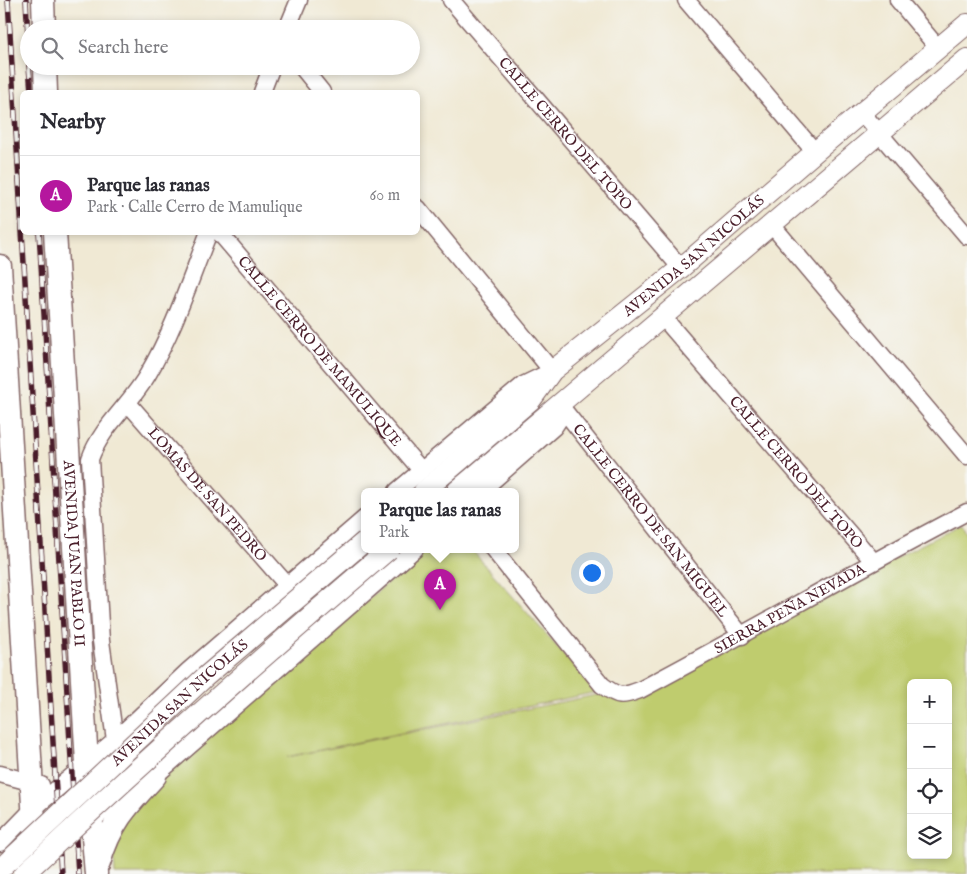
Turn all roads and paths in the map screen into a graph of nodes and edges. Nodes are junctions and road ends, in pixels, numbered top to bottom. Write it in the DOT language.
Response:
graph roads {
  1 [pos="43,0"];
  2 [pos="300,0"];
  3 [pos="451,0"];
  4 [pos="686,0"];
  5 [pos="898,0"];
  6 [pos="44,20"];
  7 [pos="291,20"];
  8 [pos="967,24"];
  9 [pos="938,48"];
  10 [pos="967,59"];
  11 [pos="45,75"];
  12 [pos="269,75"];
  13 [pos="308,75"];
  14 [pos="46,90"];
  15 [pos="263,90"];
  16 [pos="320,90"];
  17 [pos="862,114"];
  18 [pos="879,132"];
  19 [pos="814,152"];
  20 [pos="420,210"];
  21 [pos="771,224"];
  22 [pos="55,235"];
  23 [pos="208,235"];
  24 [pos="222,235"];
  25 [pos="967,236"];
  26 [pos="0,266"];
  27 [pos="681,268"];
  28 [pos="662,316"];
  29 [pos="552,371"];
  30 [pos="128,403"];
  31 [pos="559,404"];
  32 [pos="967,456"];
  33 [pos="421,470"];
  34 [pos="400,488"];
  35 [pos="428,488"];
  36 [pos="461,488"];
  37 [pos="484,488"];
  38 [pos="967,512"];
  39 [pos="361,521"];
  40 [pos="361,544"];
  41 [pos="384,553"];
  42 [pos="410,553"];
  43 [pos="496,553"];
  44 [pos="873,561"];
  45 [pos="287,585"];
  46 [pos="742,636"];
  47 [pos="115,740"];
  48 [pos="87,763"];
  49 [pos="0,774"];
  50 [pos="33,782"];
  51 [pos="147,782"];
  52 [pos="56,790"];
  53 [pos="34,808"];
  54 [pos="92,820"];
  55 [pos="0,843"];
  56 [pos="0,869"];
  57 [pos="24,874"];
  58 [pos="37,874"];
  59 [pos="96,874"];
  1 -- 6 [label="main road"];
  2 -- 7 [label="street"];
  3 -- 27 [label="street, CALLE CERRO DEL TOPO"];
  4 -- 19 [label="street"];
  5 -- 9 [label="street"];
  8 -- 9 [label="street, AVENIDA SAN NICOLÁS"];
  9 -- 17 [label="street, AVENIDA SAN NICOLÁS"];
  10 -- 18 [label="street, AVENIDA SAN NICOLÁS"];
  11 -- 14 [label="main road"];
  12 -- 15 [label="street"];
  13 -- 16 [label="street"];
  17 -- 18 [label="street"];
  17 -- 19 [label="street, AVENIDA SAN NICOLÁS"];
  18 -- 21 [label="street, AVENIDA SAN NICOLÁS"];
  18 -- 25 [label="street"];
  19 -- 27 [label="street, AVENIDA SAN NICOLÁS"];
  20 -- 29 [label="street"];
  21 -- 28 [label="street, AVENIDA SAN NICOLÁS"];
  21 -- 32 [label="street"];
  22 -- 48 [label="main road, AVENIDA JUAN PABLO II"];
  23 -- 30 [label="street"];
  24 -- 33 [label="street, CALLE CERRO DE MAMULIQUE"];
  26 -- 50 [label="main road"];
  27 -- 29 [label="street, AVENIDA SAN NICOLÁS"];
  28 -- 31 [label="street, AVENIDA SAN NICOLÁS"];
  28 -- 44 [label="street, CALLE CERRO DEL TOPO"];
  29 -- 33 [label="street"];
  29 -- 35 [label="street, AVENIDA SAN NICOLÁS"];
  30 -- 45 [label="street, LOMAS DE SAN PEDRO"];
  30 -- 47 [label="street"];
  31 -- 36 [label="street, AVENIDA SAN NICOLÁS"];
  31 -- 37 [label="street"];
  31 -- 46 [label="street, CALLE CERRO DE SAN MIGUEL"];
  33 -- 34 [label="street"];
  38 -- 44 [label="street, SIERRA PEÑA NEVADA"];
  39 -- 45 [label="street"];
  40 -- 56 [label="street, AVENIDA SAN NICOLÁS, bridge"];
  41 -- 57 [label="street, AVENIDA SAN NICOLÁS, bridge"];
  42 -- 51 [label="street"];
  43 -- 46 [label="street, SIERRA PEÑA NEVADA"];
  44 -- 46 [label="street, SIERRA PEÑA NEVADA"];
  45 -- 47 [label="street"];
  47 -- 48 [label="street"];
  47 -- 51 [label="street"];
  48 -- 52 [label="street"];
  48 -- 54 [label="main road, AVENIDA JUAN PABLO II"];
  49 -- 50 [label="street"];
  50 -- 52 [label="street"];
  50 -- 53 [label="main road"];
  51 -- 54 [label="street"];
  51 -- 59 [label="main road"];
  52 -- 53 [label="street"];
  52 -- 54 [label="street"];
  53 -- 55 [label="street"];
  53 -- 58 [label="main road"];
  54 -- 58 [label="street"];
  54 -- 59 [label="main road, AVENIDA JUAN PABLO II"];
}
